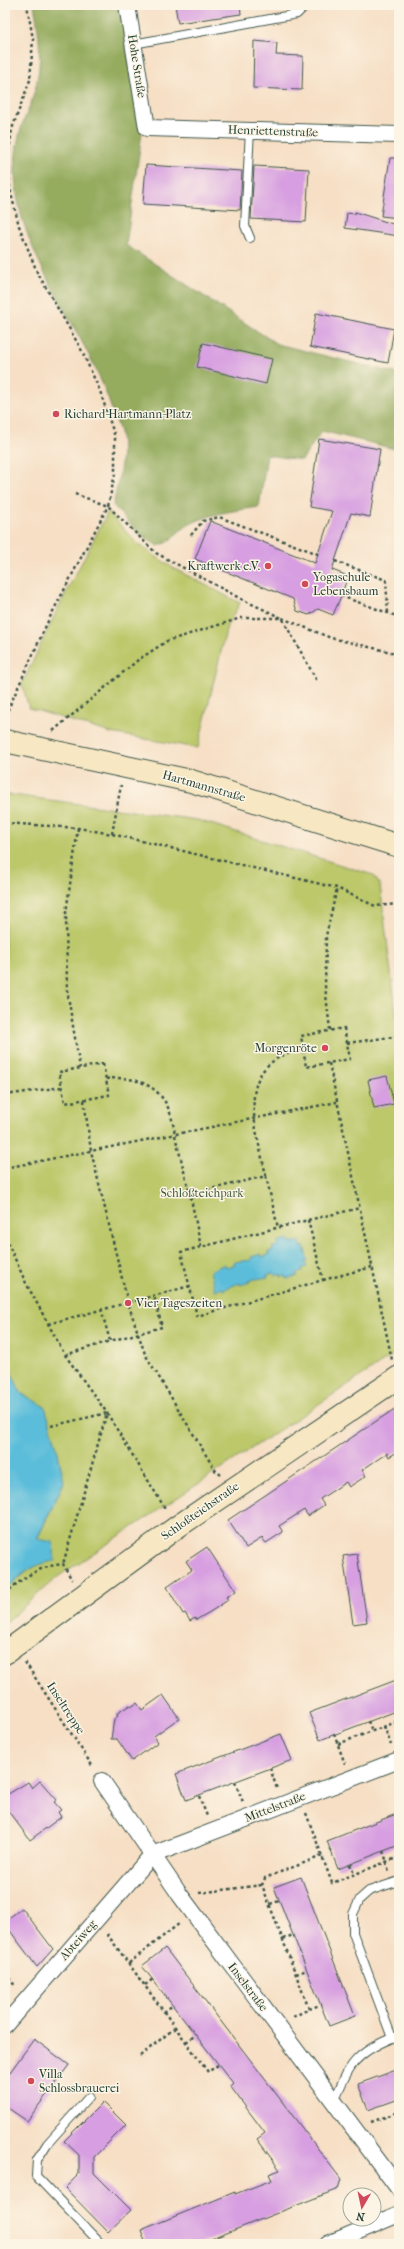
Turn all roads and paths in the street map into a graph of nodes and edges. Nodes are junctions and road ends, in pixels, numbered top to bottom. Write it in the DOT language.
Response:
graph roads {
  1 [pos="27,5"];
  2 [pos="127,5"];
  3 [pos="306,5"];
  4 [pos="133,44"];
  5 [pos="147,128"];
  6 [pos="250,130"];
  7 [pos="399,135"];
  8 [pos="250,238"];
  9 [pos="75,494"];
  10 [pos="108,506"];
  11 [pos="191,535"];
  12 [pos="318,554"];
  13 [pos="335,560"];
  14 [pos="341,596"];
  15 [pos="388,612"];
  16 [pos="399,617"];
  17 [pos="282,618"];
  18 [pos="399,654"];
  19 [pos="317,681"];
  20 [pos="5,716"];
  21 [pos="5,741"];
  22 [pos="34,746"];
  23 [pos="124,766"];
  24 [pos="5,824"];
  25 [pos="78,828"];
  26 [pos="112,834"];
  27 [pos="399,846"];
  28 [pos="337,888"];
  29 [pos="399,904"];
  30 [pos="330,1030"];
  31 [pos="399,1036"];
  32 [pos="347,1043"];
  33 [pos="303,1050"];
  34 [pos="329,1063"];
  35 [pos="80,1068"];
  36 [pos="106,1079"];
  37 [pos="62,1087"];
  38 [pos="5,1095"];
  39 [pos="84,1100"];
  40 [pos="337,1102"];
  41 [pos="255,1118"];
  42 [pos="175,1135"];
  43 [pos="91,1151"];
  44 [pos="5,1168"];
  45 [pos="266,1176"];
  46 [pos="190,1194"];
  47 [pos="360,1208"];
  48 [pos="308,1220"];
  49 [pos="278,1228"];
  50 [pos="5,1237"];
  51 [pos="201,1247"];
  52 [pos="372,1267"];
  53 [pos="323,1280"];
  54 [pos="190,1286"];
  55 [pos="154,1296"];
  56 [pos="128,1302"];
  57 [pos="101,1309"];
  58 [pos="48,1324"];
  59 [pos="139,1334"];
  60 [pos="110,1341"];
  61 [pos="65,1355"];
  62 [pos="398,1378"];
  63 [pos="107,1413"];
  64 [pos="51,1426"];
  65 [pos="234,1487"];
  66 [pos="177,1527"];
  67 [pos="63,1564"];
  68 [pos="5,1594"];
  69 [pos="81,1595"];
  70 [pos="10,1649"];
  71 [pos="368,1721"];
  72 [pos="399,1721"];
  73 [pos="372,1731"];
  74 [pos="334,1734"];
  75 [pos="338,1744"];
  76 [pos="399,1760"];
  77 [pos="270,1768"];
  78 [pos="271,1772"];
  79 [pos="351,1778"];
  80 [pos="102,1781"];
  81 [pos="199,1796"];
  82 [pos="300,1797"];
  83 [pos="213,1831"];
  84 [pos="383,1851"];
  85 [pos="152,1855"];
  86 [pos="322,1856"];
  87 [pos="399,1857"];
  88 [pos="387,1863"];
  89 [pos="350,1864"];
  90 [pos="354,1874"];
  91 [pos="399,1881"];
  92 [pos="262,1885"];
  93 [pos="180,1895"];
  94 [pos="279,1900"];
  95 [pos="270,1904"];
  96 [pos="193,1913"];
  97 [pos="97,1919"];
  98 [pos="293,1935"];
  99 [pos="283,1939"];
  100 [pos="129,1963"];
  101 [pos="307,1970"];
  102 [pos="296,1974"];
  103 [pos="153,1979"];
  104 [pos="145,1985"];
  105 [pos="173,2005"];
  106 [pos="320,2005"];
  107 [pos="309,2009"];
  108 [pos="164,2012"];
  109 [pos="276,2024"];
  110 [pos="5,2026"];
  111 [pos="176,2027"];
  112 [pos="196,2035"];
  113 [pos="396,2037"];
  114 [pos="186,2042"];
  115 [pos="140,2056"];
  116 [pos="218,2065"];
  117 [pos="89,2097"];
  118 [pos="334,2102"];
  119 [pos="399,2112"];
  120 [pos="354,2129"];
  121 [pos="399,2189"];
  122 [pos="399,2214"];
  123 [pos="101,2244"];
  124 [pos="328,2244"];
  1 -- 10 [label="path"];
  2 -- 4 [label="street, Hohe Straße"];
  3 -- 4 [label="lane"];
  4 -- 5 [label="street, Hohe Straße"];
  5 -- 6 [label="street, Henriettenstraße"];
  6 -- 7 [label="street, Henriettenstraße"];
  6 -- 8 [label="lane"];
  9 -- 10 [label="path"];
  10 -- 17 [label="path"];
  10 -- 20 [label="path"];
  11 -- 12 [label="path"];
  13 -- 15 [label="path"];
  14 -- 15 [label="path"];
  15 -- 16 [label="path"];
  17 -- 18 [label="path"];
  17 -- 19 [label="path"];
  17 -- 22 [label="path"];
  21 -- 22 [label="main road, Hartmannstraße"];
  22 -- 23 [label="main road, Hartmannstraße"];
  23 -- 26 [label="path"];
  23 -- 27 [label="main road, Hartmannstraße"];
  24 -- 25 [label="path"];
  25 -- 26 [label="path"];
  25 -- 35 [label="path"];
  26 -- 28 [label="path"];
  28 -- 29 [label="path"];
  28 -- 30 [label="path"];
  30 -- 32 [label="path"];
  30 -- 33 [label="path"];
  31 -- 32 [label="path"];
  32 -- 34 [label="path"];
  33 -- 34 [label="path"];
  33 -- 41 [label="path"];
  34 -- 40 [label="path"];
  35 -- 36 [label="path"];
  35 -- 37 [label="path"];
  36 -- 39 [label="path"];
  36 -- 42 [label="path"];
  37 -- 38 [label="path"];
  37 -- 39 [label="path"];
  39 -- 43 [label="path"];
  40 -- 41 [label="path"];
  40 -- 47 [label="path"];
  41 -- 42 [label="path"];
  41 -- 45 [label="path"];
  42 -- 43 [label="path"];
  42 -- 46 [label="path"];
  43 -- 44 [label="path"];
  43 -- 56 [label="path"];
  45 -- 46 [label="path"];
  45 -- 49 [label="path"];
  46 -- 51 [label="path"];
  47 -- 48 [label="path"];
  47 -- 52 [label="path"];
  48 -- 49 [label="path"];
  48 -- 53 [label="path"];
  49 -- 51 [label="path"];
  50 -- 58 [label="path"];
  51 -- 54 [label="path"];
  52 -- 53 [label="path"];
  52 -- 62 [label="path"];
  53 -- 54 [label="path"];
  54 -- 55 [label="path"];
  55 -- 56 [label="path"];
  55 -- 59 [label="path"];
  56 -- 57 [label="path"];
  56 -- 59 [label="path"];
  57 -- 58 [label="path"];
  57 -- 60 [label="path"];
  58 -- 61 [label="path"];
  59 -- 60 [label="path"];
  59 -- 65 [label="path"];
  60 -- 61 [label="path"];
  61 -- 63 [label="path"];
  62 -- 65 [label="main road, Schloßteichstraße"];
  63 -- 64 [label="path"];
  63 -- 66 [label="path"];
  63 -- 67 [label="path"];
  65 -- 66 [label="main road, Schloßteichstraße"];
  66 -- 69 [label="main road, Schloßteichstraße"];
  67 -- 68 [label="path"];
  67 -- 69 [label="path"];
  69 -- 70 [label="main road, Schloßteichstraße"];
  70 -- 80 [label="path, Inseltreppe"];
  71 -- 73 [label="path"];
  72 -- 73 [label="path"];
  73 -- 75 [label="path"];
  74 -- 75 [label="path"];
  75 -- 79 [label="path"];
  76 -- 79 [label="street, Mittelstraße"];
  77 -- 78 [label="path"];
  79 -- 82 [label="street, Mittelstraße"];
  80 -- 85 [label="street, Inselstraße"];
  81 -- 83 [label="path"];
  82 -- 83 [label="street, Mittelstraße"];
  82 -- 86 [label="path"];
  83 -- 85 [label="street, Mittelstraße"];
  84 -- 88 [label="path"];
  85 -- 93 [label="street, Inselstraße"];
  85 -- 97 [label="street, Abteiweg"];
  86 -- 90 [label="path"];
  86 -- 92 [label="path"];
  87 -- 88 [label="path"];
  88 -- 90 [label="path"];
  89 -- 90 [label="path"];
  91 -- 113 [label="lane"];
  92 -- 93 [label="path"];
  92 -- 95 [label="path"];
  93 -- 96 [label="street, Inselstraße"];
  94 -- 95 [label="path"];
  95 -- 99 [label="path"];
  96 -- 100 [label="path"];
  96 -- 109 [label="street, Inselstraße"];
  97 -- 100 [label="path"];
  97 -- 110 [label="street, Abteiweg"];
  98 -- 99 [label="path"];
  99 -- 102 [label="path"];
  100 -- 104 [label="path"];
  101 -- 102 [label="path"];
  102 -- 107 [label="path"];
  103 -- 104 [label="path"];
  104 -- 108 [label="path"];
  105 -- 108 [label="path"];
  106 -- 107 [label="path"];
  107 -- 109 [label="path"];
  108 -- 111 [label="path"];
  109 -- 118 [label="street, Inselstraße"];
  111 -- 114 [label="path"];
  111 -- 115 [label="path"];
  112 -- 114 [label="path"];
  113 -- 118 [label="lane"];
  114 -- 116 [label="path"];
  117 -- 123 [label="lane"];
  118 -- 120 [label="street, Inselstraße"];
  119 -- 120 [label="path"];
  120 -- 121 [label="street, Inselstraße"];
  122 -- 124 [label="street"];
}
